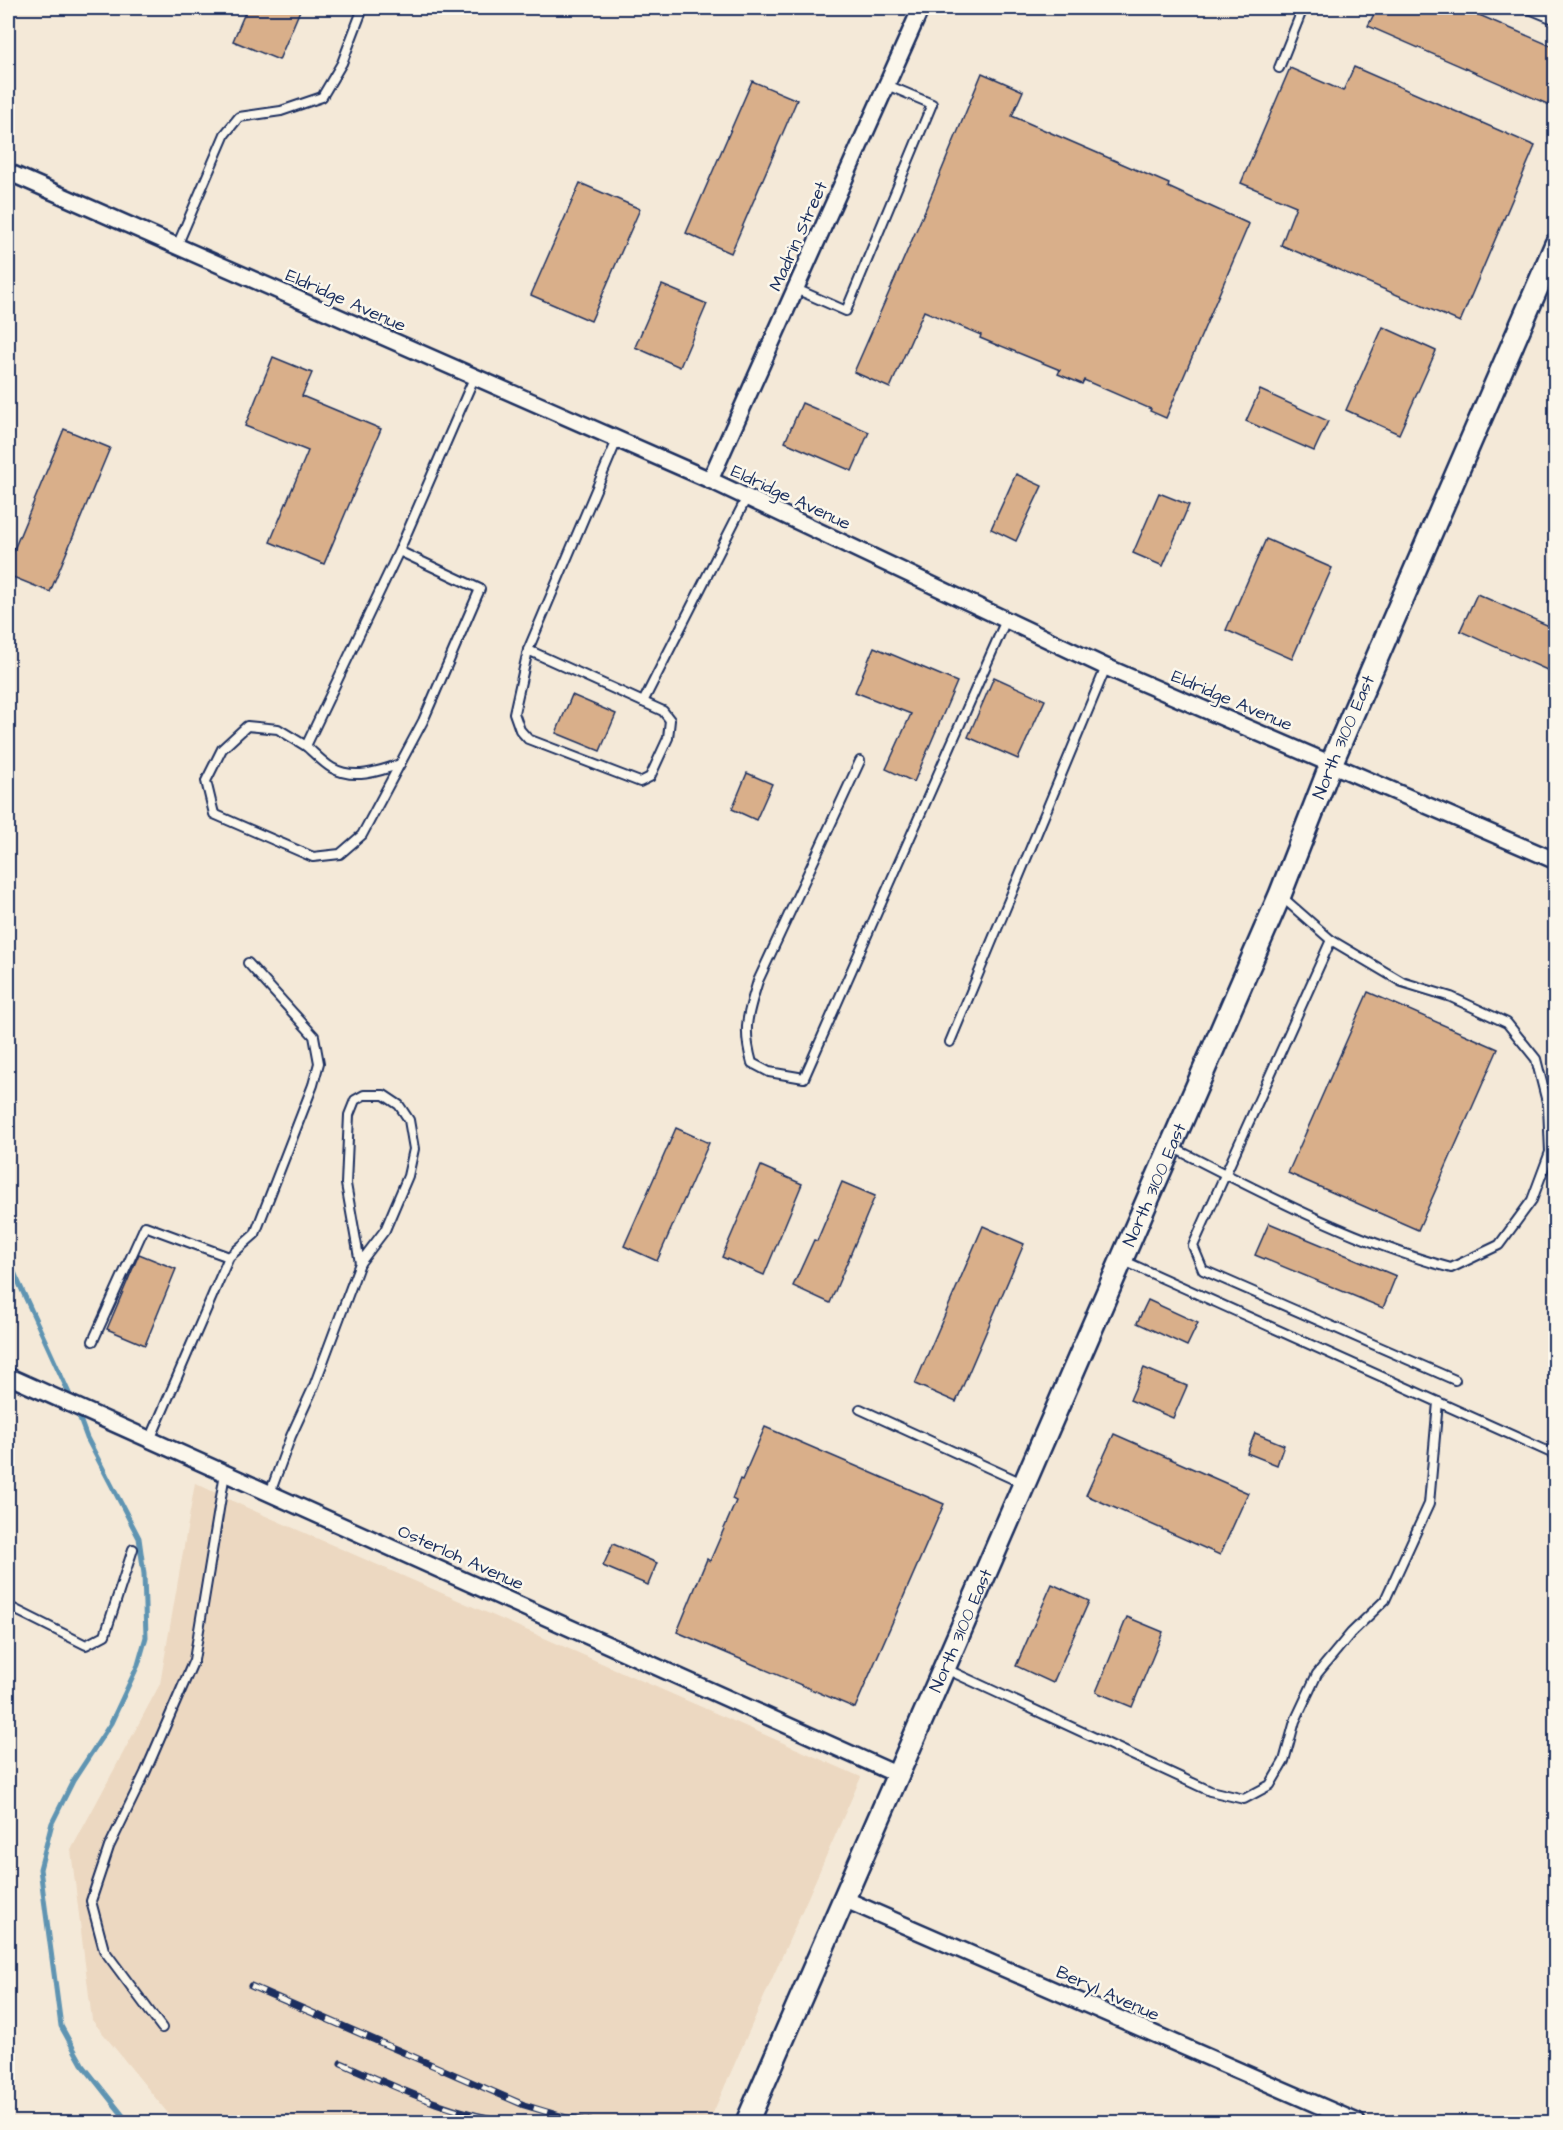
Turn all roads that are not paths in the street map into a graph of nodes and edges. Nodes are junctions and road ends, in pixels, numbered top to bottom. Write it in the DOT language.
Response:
graph roads {
  1 [pos="363,8"];
  2 [pos="921,8"];
  3 [pos="1303,8"];
  4 [pos="1527,8"];
  5 [pos="1556,20"];
  6 [pos="1279,68"];
  7 [pos="887,85"];
  8 [pos="8,172"];
  9 [pos="1556,244"];
  10 [pos="176,248"];
  11 [pos="796,289"];
  12 [pos="474,378"];
  13 [pos="617,440"];
  14 [pos="710,480"];
  15 [pos="747,497"];
  16 [pos="399,551"];
  17 [pos="1006,620"];
  18 [pos="528,651"];
  19 [pos="1106,667"];
  20 [pos="643,702"];
  21 [pos="306,746"];
  22 [pos="860,761"];
  23 [pos="400,764"];
  24 [pos="1331,765"];
  25 [pos="1556,861"];
  26 [pos="1280,895"];
  27 [pos="1332,939"];
  28 [pos="248,963"];
  29 [pos="950,1041"];
  30 [pos="1171,1147"];
  31 [pos="1227,1175"];
  32 [pos="229,1257"];
  33 [pos="1121,1260"];
  34 [pos="360,1263"];
  35 [pos="93,1341"];
  36 [pos="8,1376"];
  37 [pos="1455,1380"];
  38 [pos="1438,1402"];
  39 [pos="860,1409"];
  40 [pos="150,1440"];
  41 [pos="1556,1455"];
  42 [pos="225,1473"];
  43 [pos="1024,1484"];
  44 [pos="270,1493"];
  45 [pos="133,1549"];
  46 [pos="8,1606"];
  47 [pos="944,1669"];
  48 [pos="898,1774"];
  49 [pos="844,1899"];
  50 [pos="162,2028"];
  51 [pos="747,2122"];
  52 [pos="1357,2122"];
  1 -- 10 [label="lane"];
  2 -- 7 [label="street, Madrin Street"];
  3 -- 6 [label="lane"];
  4 -- 5 [label="lane"];
  7 -- 11 [label="street, Madrin Street"];
  7 -- 11 [label="lane"];
  8 -- 10 [label="street, Eldridge Avenue"];
  9 -- 24 [label="main road, North 3100 East"];
  10 -- 12 [label="street, Eldridge Avenue"];
  11 -- 14 [label="street, Madrin Street"];
  12 -- 13 [label="street, Eldridge Avenue"];
  12 -- 16 [label="lane"];
  13 -- 14 [label="street, Eldridge Avenue"];
  13 -- 18 [label="lane"];
  14 -- 15 [label="street, Eldridge Avenue"];
  15 -- 17 [label="street, Eldridge Avenue"];
  15 -- 20 [label="lane"];
  16 -- 21 [label="lane"];
  16 -- 23 [label="lane"];
  17 -- 19 [label="street, Eldridge Avenue"];
  17 -- 22 [label="lane"];
  18 -- 20 [label="lane"];
  18 -- 20 [label="lane"];
  19 -- 24 [label="street, Eldridge Avenue"];
  19 -- 29 [label="lane"];
  21 -- 23 [label="lane"];
  21 -- 23 [label="lane"];
  24 -- 25 [label="street, Eldridge Avenue"];
  24 -- 26 [label="main road, North 3100 East"];
  26 -- 27 [label="lane"];
  26 -- 30 [label="main road, North 3100 East"];
  27 -- 31 [label="lane"];
  27 -- 31 [label="lane"];
  28 -- 32 [label="lane"];
  30 -- 31 [label="lane"];
  30 -- 33 [label="main road, North 3100 East"];
  31 -- 37 [label="lane"];
  32 -- 35 [label="lane"];
  32 -- 40 [label="lane"];
  33 -- 38 [label="lane"];
  33 -- 43 [label="main road, North 3100 East"];
  34 -- 34 [label="lane"];
  34 -- 44 [label="lane"];
  36 -- 40 [label="street, Osterloh Avenue"];
  38 -- 41 [label="lane"];
  38 -- 47 [label="lane"];
  39 -- 43 [label="lane"];
  40 -- 42 [label="street, Osterloh Avenue"];
  42 -- 44 [label="street, Osterloh Avenue"];
  42 -- 50 [label="lane"];
  43 -- 47 [label="main road, North 3100 East"];
  44 -- 48 [label="street, Osterloh Avenue"];
  45 -- 46 [label="lane"];
  47 -- 48 [label="main road, North 3100 East"];
  48 -- 49 [label="main road, North 3100 East"];
  49 -- 51 [label="main road, North 3100 East"];
  49 -- 52 [label="street, Beryl Avenue"];
}
